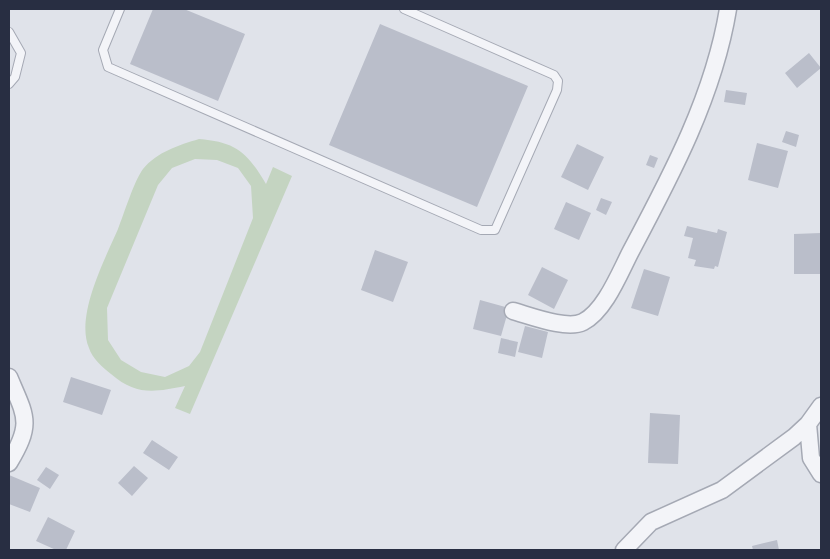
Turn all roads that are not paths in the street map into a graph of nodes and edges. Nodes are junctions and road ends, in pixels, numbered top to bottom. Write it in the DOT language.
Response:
graph roads {
  1 [pos="120,9"];
  2 [pos="404,9"];
  3 [pos="728,9"];
  4 [pos="9,32"];
  5 [pos="9,84"];
  6 [pos="513,311"];
  7 [pos="9,377"];
  8 [pos="821,406"];
  9 [pos="808,424"];
  10 [pos="9,463"];
  11 [pos="821,474"];
  12 [pos="624,550"];
  1 -- 2 [label="lane"];
  3 -- 6 [label="street"];
  4 -- 5 [label="lane"];
  7 -- 10 [label="street"];
  8 -- 9 [label="street"];
  9 -- 11 [label="street"];
  9 -- 12 [label="street"];
}
